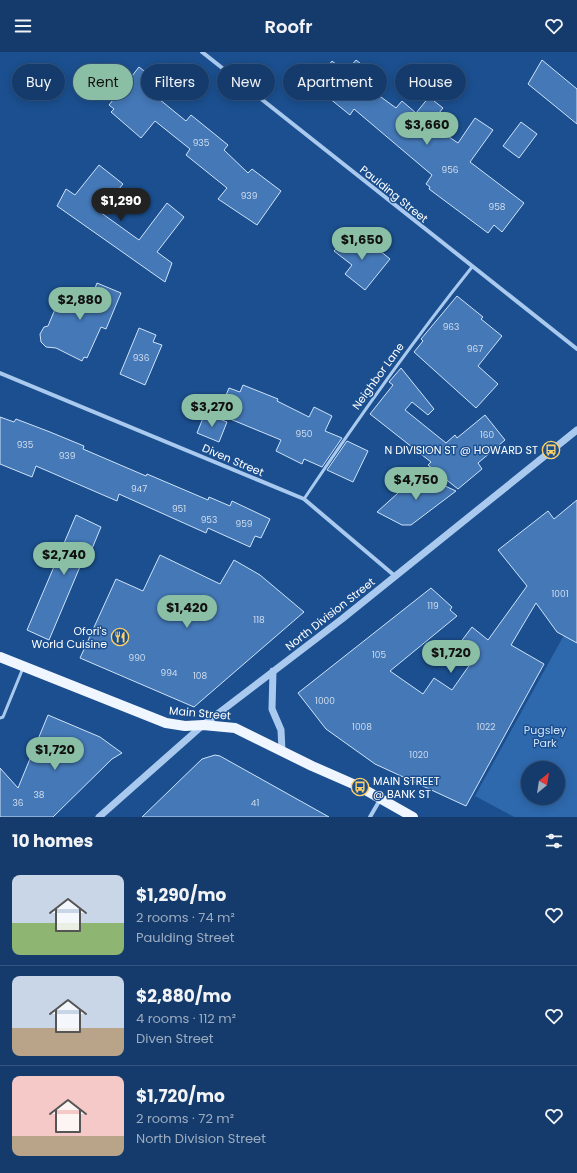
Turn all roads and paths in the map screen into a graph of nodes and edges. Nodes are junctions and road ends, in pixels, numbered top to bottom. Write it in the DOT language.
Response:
graph roads {
  1 [pos="202,52"];
  2 [pos="472,267"];
  3 [pos="577,349"];
  4 [pos="0,373"];
  5 [pos="577,430"];
  6 [pos="304,500"];
  7 [pos="395,576"];
  8 [pos="0,657"];
  9 [pos="24,667"];
  10 [pos="273,671"];
  11 [pos="0,718"];
  12 [pos="202,725"];
  13 [pos="282,751"];
  14 [pos="381,798"];
  15 [pos="98,817"];
  16 [pos="370,817"];
  17 [pos="413,817"];
  1 -- 2 [label="street, Paulding Street"];
  2 -- 3 [label="street, Paulding Street"];
  2 -- 6 [label="lane, Neighbor Lane"];
  4 -- 6 [label="street, Diven Street"];
  5 -- 7 [label="street, North Division Street"];
  6 -- 7 [label="street, Diven Street"];
  7 -- 10 [label="street, North Division Street"];
  8 -- 9 [label="main road, Main Street"];
  9 -- 11 [label="lane"];
  9 -- 12 [label="main road, Main Street"];
  10 -- 12 [label="street, North Division Street"];
  10 -- 13 [label="street"];
  12 -- 13 [label="main road, Main Street"];
  12 -- 15 [label="street, North Division Street"];
  13 -- 14 [label="main road, Main Street"];
  14 -- 16 [label="street"];
  14 -- 17 [label="main road, Main Street"];
}
